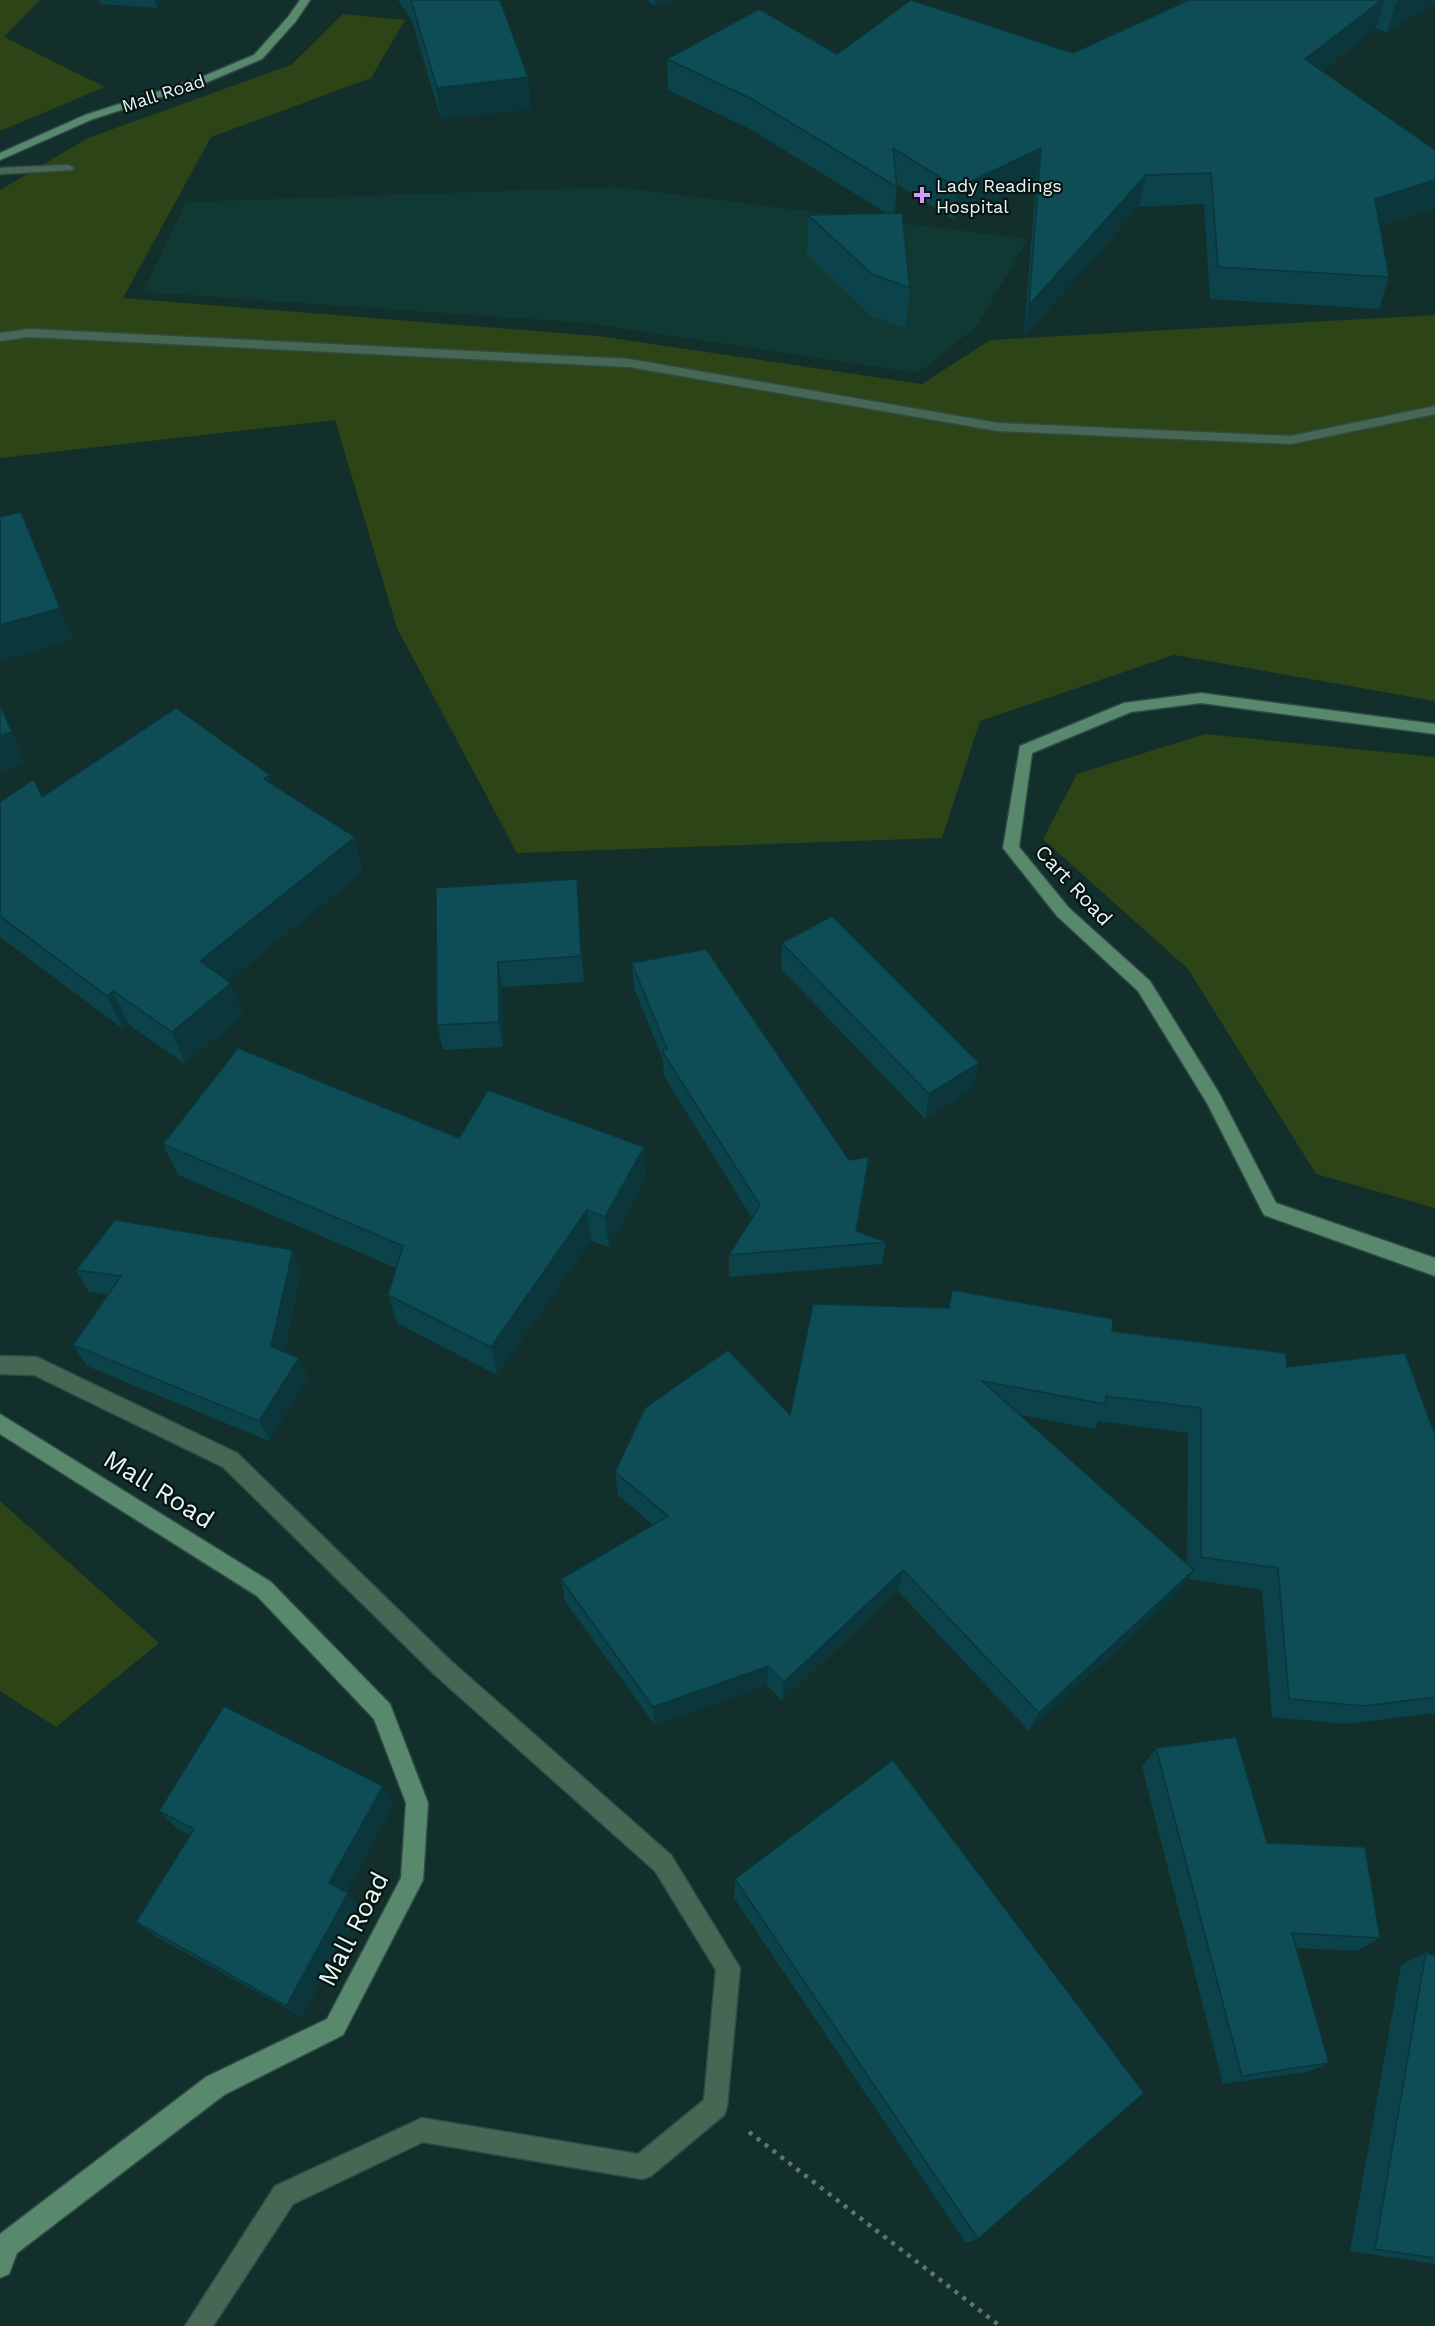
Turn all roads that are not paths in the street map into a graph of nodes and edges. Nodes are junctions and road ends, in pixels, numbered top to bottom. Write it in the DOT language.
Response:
graph roads {
  1 [pos="305,0"];
  2 [pos="0,157"];
  3 [pos="68,168"];
  4 [pos="0,171"];
  5 [pos="0,337"];
  6 [pos="1435,410"];
  7 [pos="1435,729"];
  8 [pos="1435,1268"];
  9 [pos="0,1365"];
  10 [pos="0,1423"];
  11 [pos="0,2265"];
  12 [pos="198,2326"];
  1 -- 2 [label="street, Mall Road"];
  3 -- 4 [label="street"];
  5 -- 6 [label="street"];
  7 -- 8 [label="street, Cart Road"];
  9 -- 12 [label="street"];
  10 -- 11 [label="street, Mall Road"];
}
